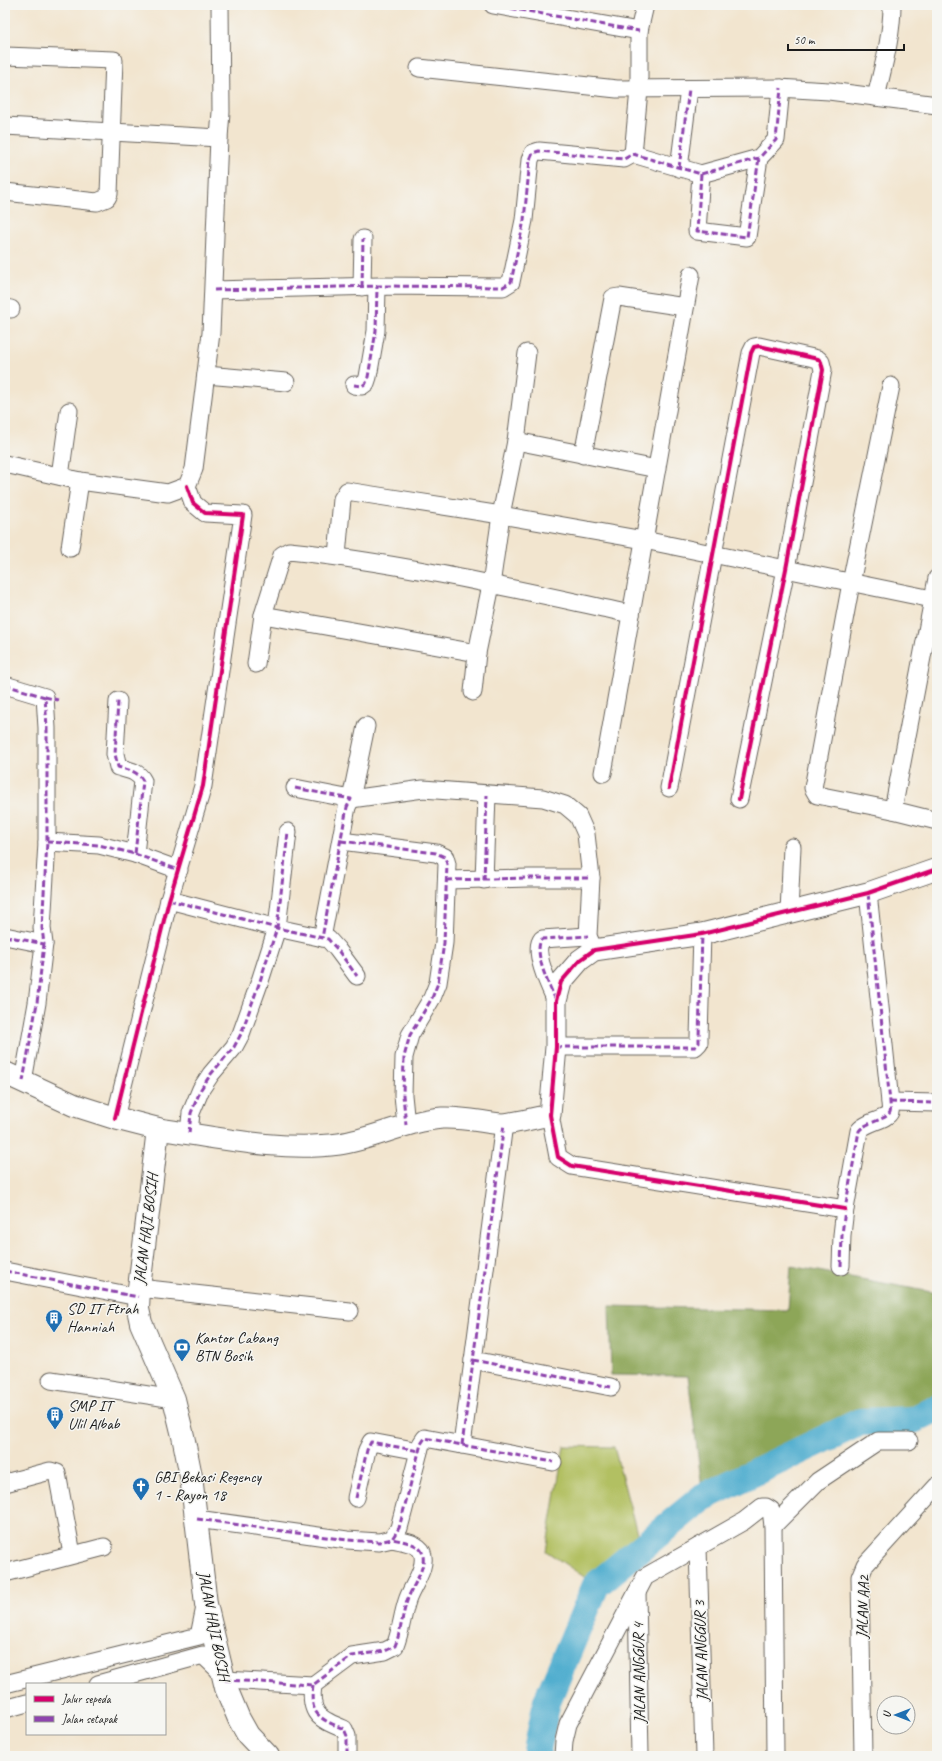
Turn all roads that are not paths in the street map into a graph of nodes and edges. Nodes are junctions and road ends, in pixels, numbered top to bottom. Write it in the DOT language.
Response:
graph roads {
  1 [pos="220,5"];
  2 [pos="493,5"];
  3 [pos="645,5"];
  4 [pos="892,5"];
  5 [pos="639,31"];
  6 [pos="5,56"];
  7 [pos="419,68"];
  8 [pos="781,88"];
  9 [pos="689,89"];
  10 [pos="639,90"];
  11 [pos="876,97"];
  12 [pos="937,105"];
  13 [pos="5,126"];
  14 [pos="111,133"];
  15 [pos="219,138"];
  16 [pos="633,154"];
  17 [pos="759,158"];
  18 [pos="679,168"];
  19 [pos="701,174"];
  20 [pos="5,192"];
  21 [pos="363,240"];
  22 [pos="691,275"];
  23 [pos="370,287"];
  24 [pos="214,290"];
  25 [pos="685,307"];
  26 [pos="527,353"];
  27 [pos="206,375"];
  28 [pos="286,382"];
  29 [pos="354,385"];
  30 [pos="891,386"];
  31 [pos="69,410"];
  32 [pos="516,441"];
  33 [pos="582,455"];
  34 [pos="5,464"];
  35 [pos="657,469"];
  36 [pos="60,476"];
  37 [pos="80,481"];
  38 [pos="187,486"];
  39 [pos="501,514"];
  40 [pos="644,540"];
  41 [pos="70,548"];
  42 [pos="714,554"];
  43 [pos="337,556"];
  44 [pos="786,569"];
  45 [pos="937,578"];
  46 [pos="851,583"];
  47 [pos="491,585"];
  48 [pos="935,600"];
  49 [pos="631,614"];
  50 [pos="264,615"];
  51 [pos="477,653"];
  52 [pos="256,664"];
  53 [pos="5,685"];
  54 [pos="473,692"];
  55 [pos="118,701"];
  56 [pos="366,726"];
  57 [pos="603,773"];
  58 [pos="295,788"];
  59 [pos="669,788"];
  60 [pos="487,795"];
  61 [pos="351,799"];
  62 [pos="739,799"];
  63 [pos="893,810"];
  64 [pos="937,821"];
  65 [pos="288,832"];
  66 [pos="341,841"];
  67 [pos="47,842"];
  68 [pos="792,847"];
  69 [pos="135,854"];
  70 [pos="937,869"];
  71 [pos="179,870"];
  72 [pos="591,878"];
  73 [pos="447,880"];
  74 [pos="484,880"];
  75 [pos="868,893"];
  76 [pos="169,900"];
  77 [pos="789,912"];
  78 [pos="276,928"];
  79 [pos="702,934"];
  80 [pos="5,936"];
  81 [pos="322,938"];
  82 [pos="591,943"];
  83 [pos="44,944"];
  84 [pos="357,976"];
  85 [pos="556,1001"];
  86 [pos="556,1047"];
  87 [pos="14,1077"];
  88 [pos="890,1102"];
  89 [pos="937,1103"];
  90 [pos="550,1115"];
  91 [pos="114,1118"];
  92 [pos="504,1124"];
  93 [pos="406,1126"];
  94 [pos="158,1129"];
  95 [pos="189,1133"];
  96 [pos="845,1209"];
  97 [pos="841,1266"];
  98 [pos="5,1271"];
  99 [pos="139,1292"];
  100 [pos="350,1311"];
  101 [pos="472,1360"];
  102 [pos="51,1380"];
  103 [pos="612,1387"];
  104 [pos="174,1400"];
  105 [pos="909,1441"];
  106 [pos="462,1445"];
  107 [pos="419,1452"];
  108 [pos="553,1462"];
  109 [pos="5,1483"];
  110 [pos="937,1486"];
  111 [pos="356,1498"];
  112 [pos="197,1519"];
  113 [pos="773,1526"];
  114 [pos="392,1539"];
  115 [pos="104,1547"];
  116 [pos="698,1547"];
  117 [pos="72,1554"];
  118 [pos="5,1573"];
  119 [pos="637,1591"];
  120 [pos="206,1604"];
  121 [pos="200,1636"];
  122 [pos="203,1655"];
  123 [pos="224,1677"];
  124 [pos="102,1683"];
  125 [pos="5,1684"];
  126 [pos="313,1685"];
  127 [pos="26,1703"];
  128 [pos="5,1709"];
  129 [pos="268,1756"];
  130 [pos="347,1756"];
  131 [pos="563,1756"];
  132 [pos="640,1756"];
  133 [pos="704,1756"];
  134 [pos="775,1756"];
  135 [pos="863,1756"];
  1 -- 15 [label="street"];
  2 -- 5 [label="street"];
  3 -- 5 [label="street"];
  4 -- 11 [label="street"];
  5 -- 10 [label="street"];
  6 -- 14 [label="street"];
  7 -- 10 [label="street"];
  8 -- 9 [label="street"];
  8 -- 11 [label="street"];
  8 -- 17 [label="street"];
  9 -- 10 [label="street"];
  9 -- 18 [label="street"];
  10 -- 16 [label="street"];
  11 -- 12 [label="street"];
  13 -- 14 [label="street"];
  14 -- 15 [label="street"];
  14 -- 20 [label="street"];
  15 -- 24 [label="street"];
  16 -- 18 [label="street"];
  16 -- 23 [label="street"];
  17 -- 19 [label="street"];
  17 -- 19 [label="street"];
  18 -- 19 [label="street"];
  21 -- 23 [label="street"];
  22 -- 25 [label="street"];
  23 -- 24 [label="street"];
  23 -- 29 [label="street"];
  24 -- 27 [label="street"];
  25 -- 33 [label="street"];
  25 -- 35 [label="street"];
  26 -- 32 [label="street"];
  27 -- 28 [label="street"];
  27 -- 38 [label="street"];
  30 -- 46 [label="street"];
  31 -- 36 [label="street"];
  32 -- 33 [label="street"];
  32 -- 39 [label="street"];
  33 -- 35 [label="street"];
  34 -- 36 [label="street"];
  35 -- 40 [label="street"];
  36 -- 37 [label="street"];
  37 -- 38 [label="street"];
  37 -- 41 [label="street"];
  38 -- 71 [label="street"];
  39 -- 40 [label="street"];
  39 -- 43 [label="street"];
  39 -- 47 [label="street"];
  40 -- 42 [label="street"];
  40 -- 49 [label="street"];
  42 -- 44 [label="street"];
  42 -- 44 [label="street"];
  42 -- 59 [label="street"];
  43 -- 47 [label="street"];
  43 -- 50 [label="street"];
  44 -- 46 [label="street"];
  44 -- 62 [label="street"];
  45 -- 48 [label="street"];
  46 -- 48 [label="street"];
  46 -- 63 [label="street"];
  47 -- 49 [label="street"];
  47 -- 51 [label="street"];
  48 -- 63 [label="street"];
  49 -- 57 [label="street"];
  50 -- 51 [label="street"];
  50 -- 52 [label="street"];
  51 -- 54 [label="street"];
  53 -- 67 [label="street"];
  55 -- 69 [label="street"];
  56 -- 61 [label="street"];
  58 -- 61 [label="street"];
  60 -- 61 [label="street"];
  60 -- 72 [label="street"];
  60 -- 74 [label="street"];
  61 -- 66 [label="street"];
  63 -- 64 [label="street"];
  65 -- 78 [label="street"];
  66 -- 73 [label="street"];
  66 -- 81 [label="street"];
  67 -- 69 [label="street"];
  67 -- 83 [label="street"];
  68 -- 77 [label="street"];
  69 -- 71 [label="street"];
  70 -- 75 [label="street"];
  71 -- 76 [label="street"];
  72 -- 74 [label="street"];
  72 -- 82 [label="street"];
  73 -- 74 [label="street"];
  73 -- 93 [label="street"];
  75 -- 77 [label="street"];
  75 -- 88 [label="street"];
  76 -- 78 [label="street"];
  76 -- 91 [label="street"];
  77 -- 79 [label="street"];
  78 -- 81 [label="street"];
  78 -- 95 [label="street"];
  79 -- 82 [label="street"];
  79 -- 86 [label="street"];
  80 -- 83 [label="street"];
  81 -- 84 [label="street"];
  82 -- 85 [label="street"];
  82 -- 85 [label="street"];
  83 -- 87 [label="street"];
  85 -- 86 [label="street"];
  86 -- 90 [label="street"];
  87 -- 91 [label="main road"];
  88 -- 89 [label="street"];
  88 -- 96 [label="street"];
  90 -- 92 [label="street"];
  90 -- 96 [label="street"];
  91 -- 94 [label="main road"];
  92 -- 93 [label="street"];
  92 -- 101 [label="street"];
  93 -- 95 [label="street"];
  94 -- 95 [label="street"];
  94 -- 99 [label="main road, JALAN HAJI BOSIH"];
  96 -- 97 [label="street"];
  98 -- 99 [label="street"];
  99 -- 100 [label="street"];
  99 -- 104 [label="main road, JALAN HAJI BOSIH"];
  101 -- 103 [label="street"];
  101 -- 106 [label="street"];
  102 -- 104 [label="street"];
  104 -- 112 [label="main road, JALAN HAJI BOSIH"];
  105 -- 113 [label="street"];
  106 -- 107 [label="street"];
  106 -- 108 [label="street"];
  107 -- 111 [label="street"];
  107 -- 114 [label="street"];
  109 -- 117 [label="street"];
  110 -- 135 [label="street, JALAN AA2"];
  112 -- 114 [label="street"];
  112 -- 120 [label="main road, JALAN HAJI BOSIH"];
  113 -- 116 [label="street"];
  113 -- 134 [label="street"];
  114 -- 126 [label="street"];
  115 -- 117 [label="street"];
  116 -- 119 [label="street"];
  116 -- 133 [label="street, JALAN ANGGUR 3"];
  117 -- 118 [label="street"];
  119 -- 131 [label="street"];
  119 -- 132 [label="street, JALAN ANGGUR 4"];
  120 -- 121 [label="street"];
  120 -- 123 [label="main road, JALAN HAJI BOSIH"];
  121 -- 122 [label="street"];
  121 -- 125 [label="street"];
  122 -- 123 [label="street"];
  122 -- 124 [label="street"];
  123 -- 126 [label="street"];
  123 -- 129 [label="main road, JALAN HAJI BOSIH"];
  126 -- 130 [label="street"];
  127 -- 128 [label="street"];
}
